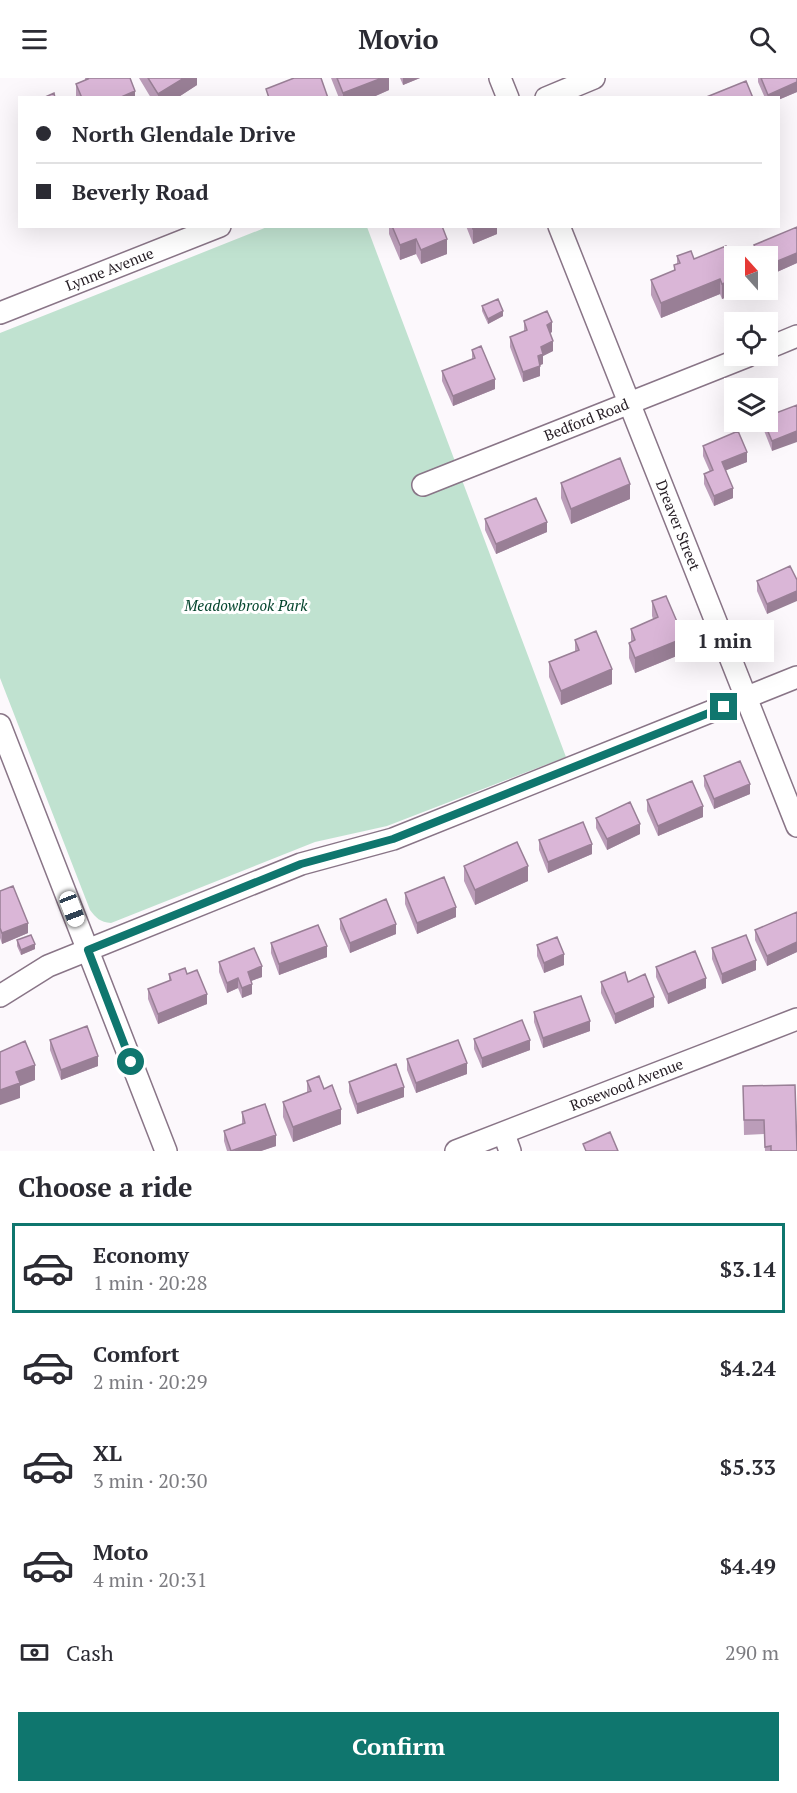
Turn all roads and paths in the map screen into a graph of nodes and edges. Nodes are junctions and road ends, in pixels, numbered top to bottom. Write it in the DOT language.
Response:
graph roads {
  1 [pos="500,78"];
  2 [pos="594,78"];
  3 [pos="507,96"];
  4 [pos="551,96"];
  5 [pos="215,228"];
  6 [pos="560,228"];
  7 [pos="0,313"];
  8 [pos="797,336"];
  9 [pos="778,344"];
  10 [pos="724,365"];
  11 [pos="629,403"];
  12 [pos="423,485"];
  13 [pos="797,677"];
  14 [pos="746,698"];
  15 [pos="0,725"];
  16 [pos="797,826"];
  17 [pos="88,950"];
  18 [pos="0,996"];
  19 [pos="797,1019"];
  20 [pos="507,1142"];
  21 [pos="166,1151"];
  22 [pos="456,1151"];
  1 -- 3 [label="street"];
  2 -- 4 [label="street"];
  5 -- 7 [label="street, Lynne Avenue"];
  6 -- 11 [label="street, Dreaver Street"];
  8 -- 9 [label="street"];
  10 -- 11 [label="street, Bedford Road"];
  11 -- 12 [label="street, Bedford Road"];
  11 -- 14 [label="street, Dreaver Street"];
  13 -- 14 [label="street"];
  14 -- 16 [label="street, Dreaver Street"];
  14 -- 17 [label="street"];
  15 -- 17 [label="street"];
  17 -- 18 [label="street"];
  17 -- 21 [label="street"];
  19 -- 20 [label="street, Rosewood Avenue"];
  20 -- 22 [label="street, Rosewood Avenue"];
}
